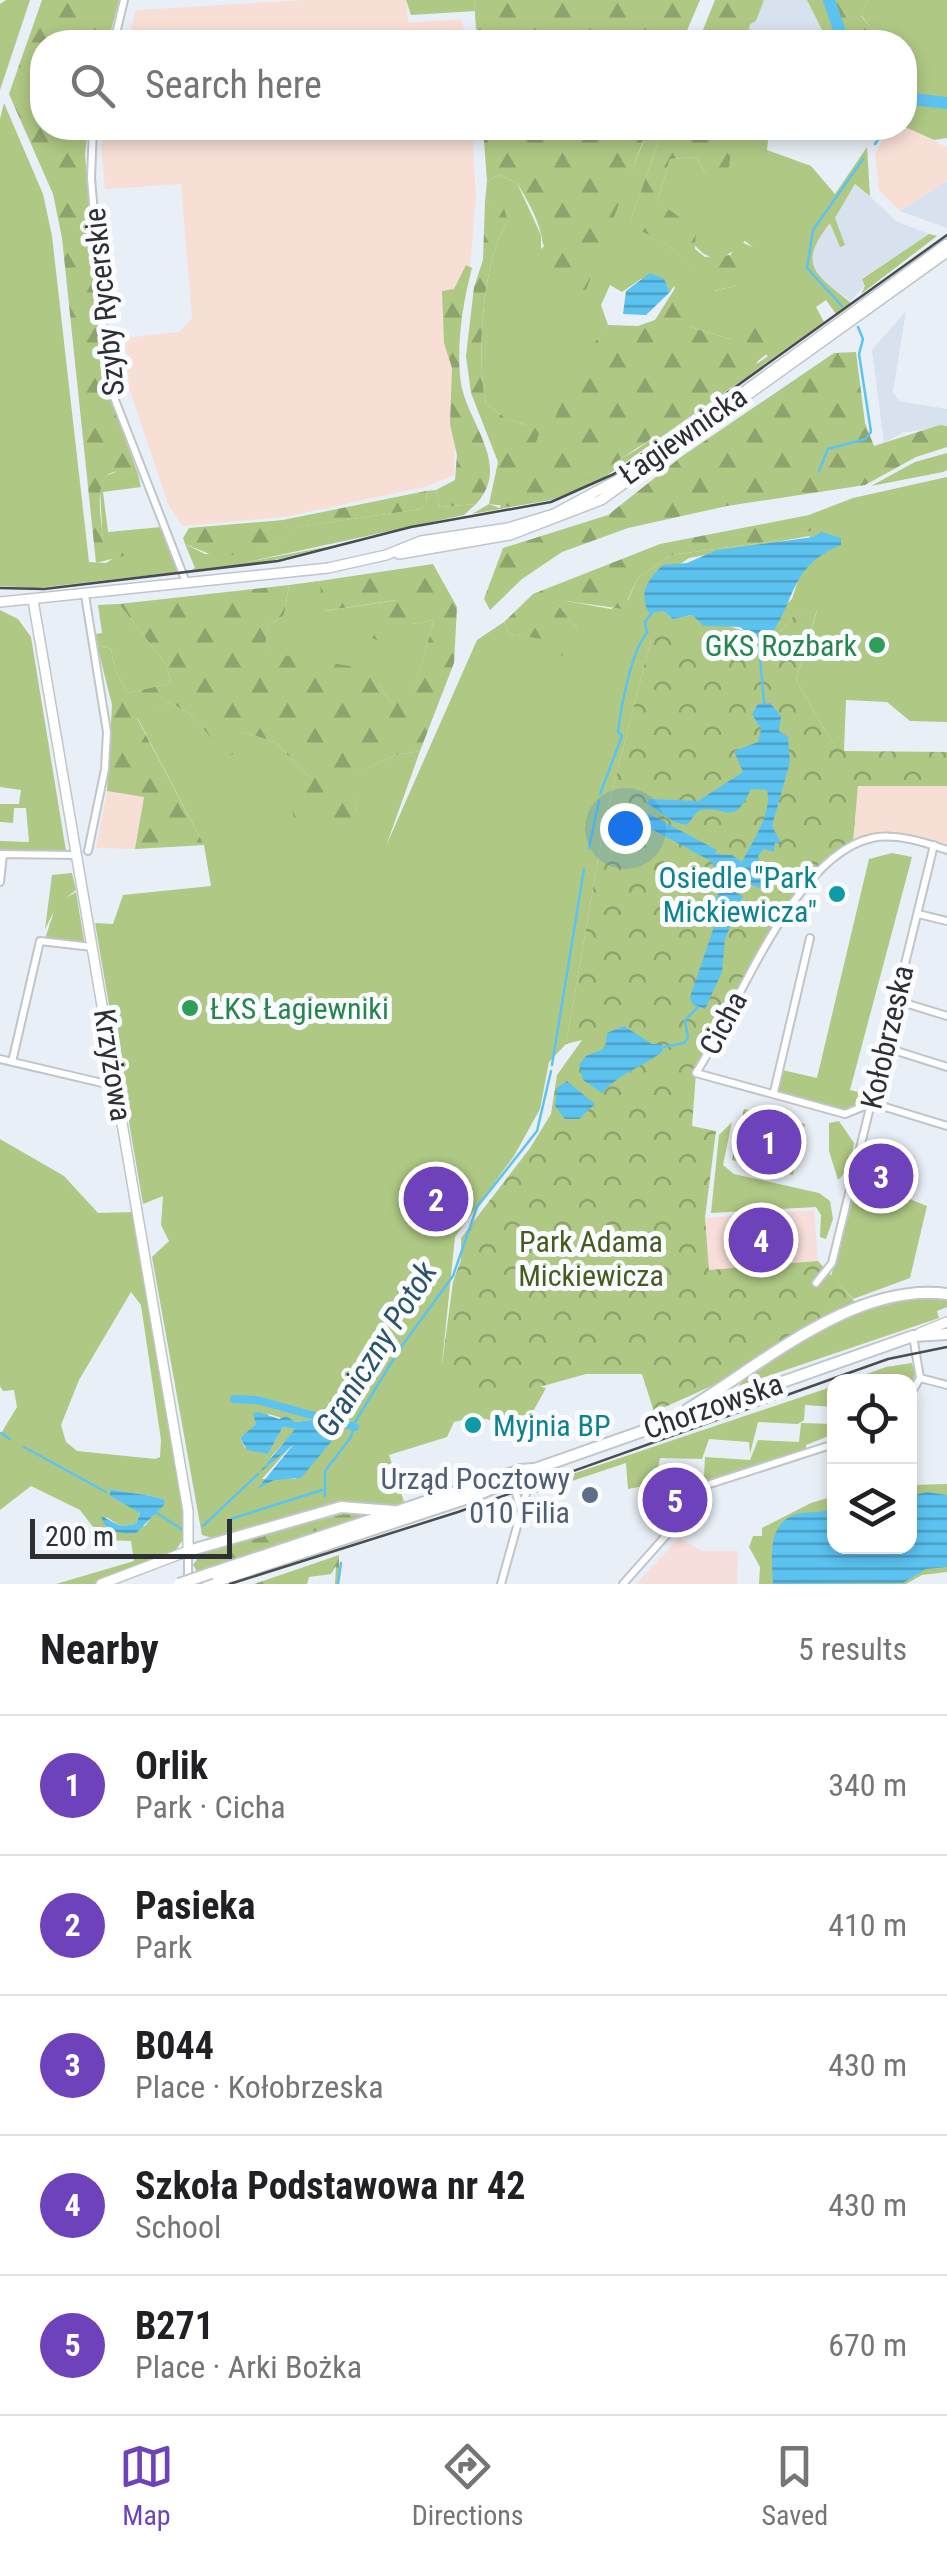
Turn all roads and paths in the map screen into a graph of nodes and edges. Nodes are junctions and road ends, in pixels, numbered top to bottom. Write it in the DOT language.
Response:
graph roads {
  1 [pos="124,0"];
  2 [pos="117,30"];
  3 [pos="93,140"];
  4 [pos="947,244"];
  5 [pos="947,252"];
  6 [pos="386,555"];
  7 [pos="186,584"];
  8 [pos="85,595"];
  9 [pos="33,600"];
  10 [pos="0,602"];
  11 [pos="934,845"];
  12 [pos="947,850"];
  13 [pos="83,853"];
  14 [pos="2,854"];
  15 [pos="0,882"];
  16 [pos="918,914"];
  17 [pos="947,921"];
  18 [pos="810,938"];
  19 [pos="93,947"];
  20 [pos="896,1000"];
  21 [pos="947,1016"];
  22 [pos="884,1046"];
  23 [pos="0,1058"];
  24 [pos="12,1062"];
  25 [pos="947,1067"];
  26 [pos="116,1086"];
  27 [pos="774,1093"];
  28 [pos="872,1103"];
  29 [pos="947,1126"];
  30 [pos="816,1283"];
  31 [pos="947,1294"];
  32 [pos="947,1322"];
  33 [pos="947,1334"];
  34 [pos="912,1336"];
  35 [pos="920,1378"];
  36 [pos="917,1383"];
  37 [pos="947,1386"];
  38 [pos="668,1421"];
  39 [pos="827,1446"];
  40 [pos="517,1476"];
  41 [pos="399,1512"];
  42 [pos="188,1551"];
  43 [pos="210,1580"];
  44 [pos="101,1584"];
  45 [pos="179,1584"];
  46 [pos="188,1584"];
  47 [pos="501,1584"];
  48 [pos="623,1584"];
  1 -- 2 [label="street"];
  3 -- 7 [label="street, Szyby Rycerskie"];
  4 -- 6 [label="main road, Łagiewnicka"];
  5 -- 6 [label="main road, Łagiewnicka"];
  6 -- 7 [label="main road, Łagiewnicka"];
  7 -- 8 [label="main road, Łagiewnicka"];
  8 -- 9 [label="main road, Łagiewnicka"];
  8 -- 13 [label="street, Krzyżowa"];
  9 -- 10 [label="main road, Łagiewnicka"];
  9 -- 13 [label="main road, Krzyżowa"];
  11 -- 12 [label="street, Cicha"];
  11 -- 16 [label="street, Kołobrzeska"];
  11 -- 27 [label="street, Cicha"];
  13 -- 14 [label="street"];
  13 -- 19 [label="main road, Krzyżowa"];
  14 -- 15 [label="street"];
  16 -- 17 [label="street"];
  16 -- 20 [label="street, Kołobrzeska"];
  18 -- 27 [label="street"];
  19 -- 24 [label="street"];
  19 -- 26 [label="main road, Krzyżowa"];
  20 -- 21 [label="street"];
  20 -- 22 [label="street, Kołobrzeska"];
  22 -- 25 [label="street"];
  22 -- 28 [label="street, Kołobrzeska"];
  23 -- 24 [label="street"];
  24 -- 26 [label="street"];
  26 -- 42 [label="main road, Krzyżowa"];
  27 -- 28 [label="street, Cicha"];
  28 -- 29 [label="street, Cicha"];
  28 -- 30 [label="street, Kołobrzeska"];
  31 -- 38 [label="main road"];
  32 -- 34 [label="main road, Chorzowska"];
  33 -- 34 [label="main road"];
  34 -- 35 [label="street"];
  34 -- 38 [label="main road, Chorzowska"];
  35 -- 36 [label="street"];
  35 -- 37 [label="street"];
  38 -- 40 [label="main road, Chorzowska"];
  39 -- 48 [label="street"];
  40 -- 41 [label="main road, Chorzowska"];
  40 -- 43 [label="main road, Chorzowska"];
  40 -- 47 [label="street"];
  41 -- 42 [label="main road"];
  41 -- 43 [label="main road, Chorzowska"];
  42 -- 44 [label="main road"];
  42 -- 46 [label="street"];
  43 -- 45 [label="main road, Chorzowska, bridge"];
}
